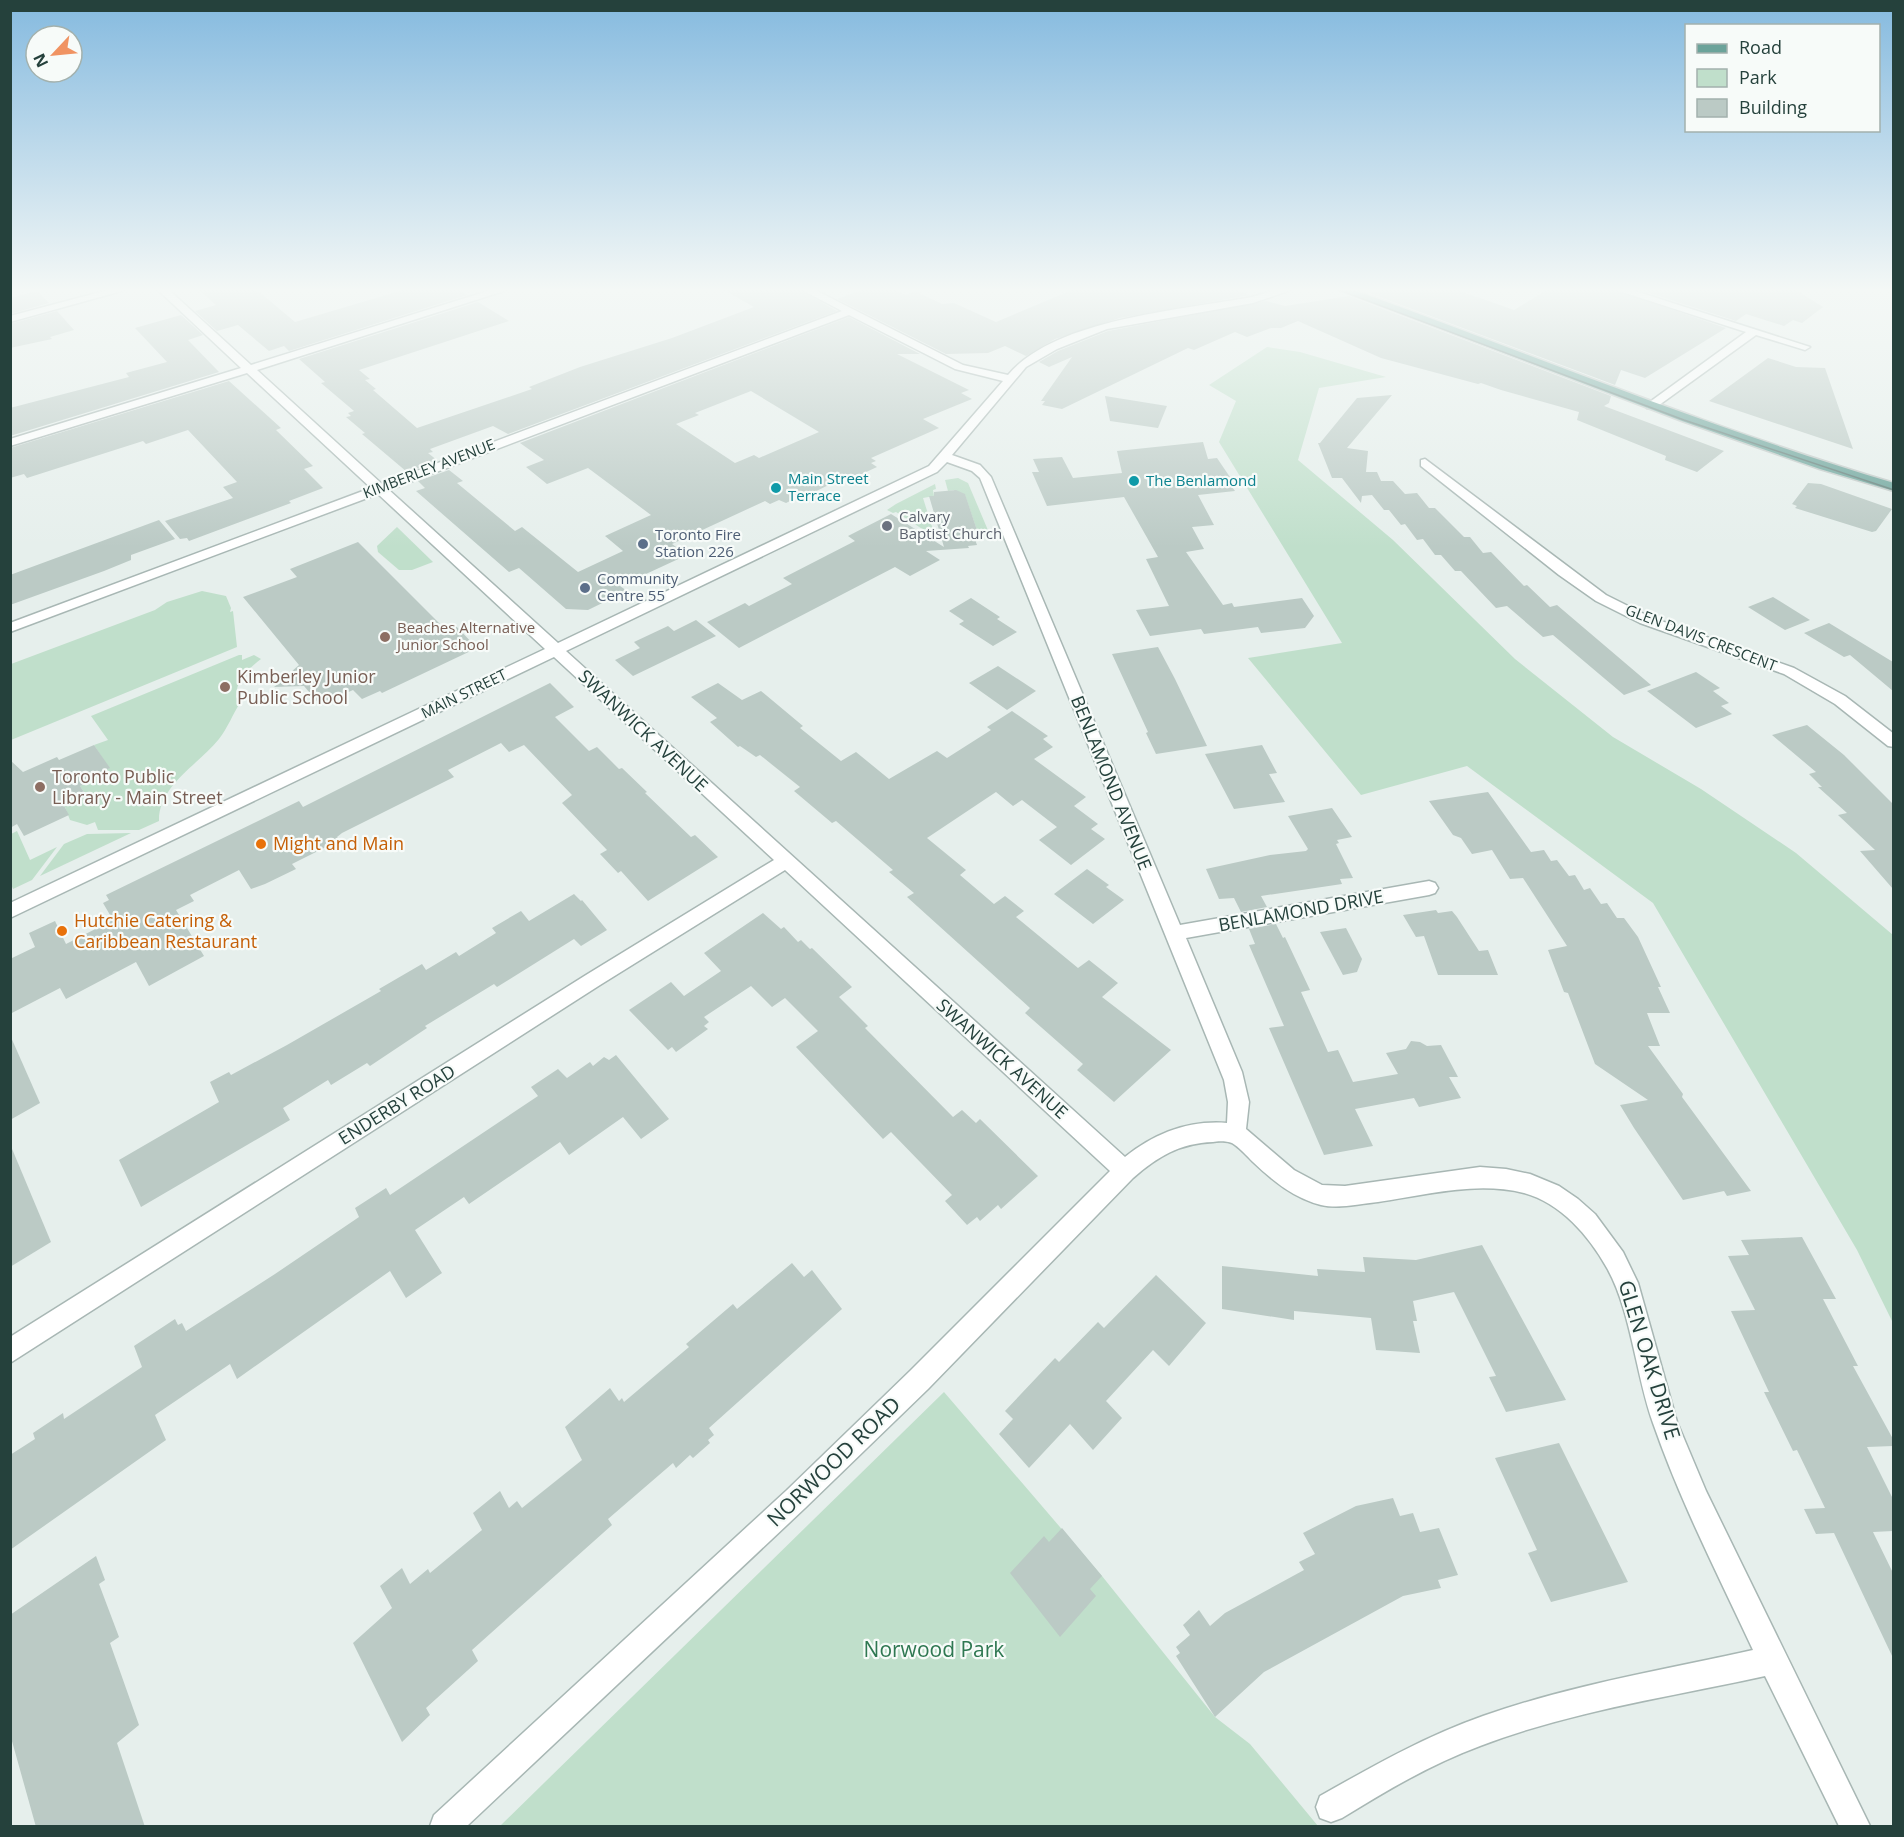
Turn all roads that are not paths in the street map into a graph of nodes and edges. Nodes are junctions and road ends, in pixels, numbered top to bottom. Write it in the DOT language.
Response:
graph roads {
  1 [pos="228,376"];
  2 [pos="257,376"];
  3 [pos="678,376"];
  4 [pos="996,376"];
  5 [pos="1013,376"];
  6 [pos="1571,376"];
  7 [pos="1693,376"];
  8 [pos="1010,379"];
  9 [pos="1651,406"];
  10 [pos="10,443"];
  11 [pos="946,457"];
  12 [pos="1425,463"];
  13 [pos="1893,487"];
  14 [pos="378,488"];
  15 [pos="10,628"];
  16 [pos="556,650"];
  17 [pos="1893,742"];
  18 [pos="785,862"];
  19 [pos="1428,888"];
  20 [pos="10,911"];
  21 [pos="1173,933"];
  22 [pos="1235,1133"];
  23 [pos="1125,1171"];
  24 [pos="10,1351"];
  25 [pos="1772,1660"];
  26 [pos="1331,1807"];
  27 [pos="445,1827"];
  28 [pos="1855,1827"];
  1 -- 10 [label="street"];
  2 -- 14 [label="street, SWANWICK AVENUE"];
  3 -- 14 [label="street, KIMBERLEY AVENUE"];
  4 -- 8 [label="street"];
  5 -- 8 [label="street, MAIN STREET"];
  6 -- 9 [label="main road"];
  7 -- 9 [label="street"];
  8 -- 11 [label="street, MAIN STREET"];
  9 -- 13 [label="main road"];
  11 -- 16 [label="street, MAIN STREET"];
  11 -- 21 [label="street, BENLAMOND AVENUE"];
  12 -- 17 [label="street, GLEN DAVIS CRESCENT"];
  14 -- 15 [label="street, KIMBERLEY AVENUE"];
  14 -- 16 [label="street, SWANWICK AVENUE"];
  16 -- 18 [label="street, SWANWICK AVENUE"];
  16 -- 20 [label="street, MAIN STREET"];
  18 -- 23 [label="street, SWANWICK AVENUE"];
  18 -- 24 [label="street, ENDERBY ROAD"];
  19 -- 21 [label="street, BENLAMOND DRIVE"];
  21 -- 22 [label="street, BENLAMOND AVENUE"];
  22 -- 23 [label="street, NORWOOD ROAD"];
  22 -- 25 [label="street, GLEN OAK DRIVE"];
  23 -- 27 [label="street, NORWOOD ROAD"];
  25 -- 26 [label="street"];
  25 -- 28 [label="street, GLEN OAK DRIVE"];
}
